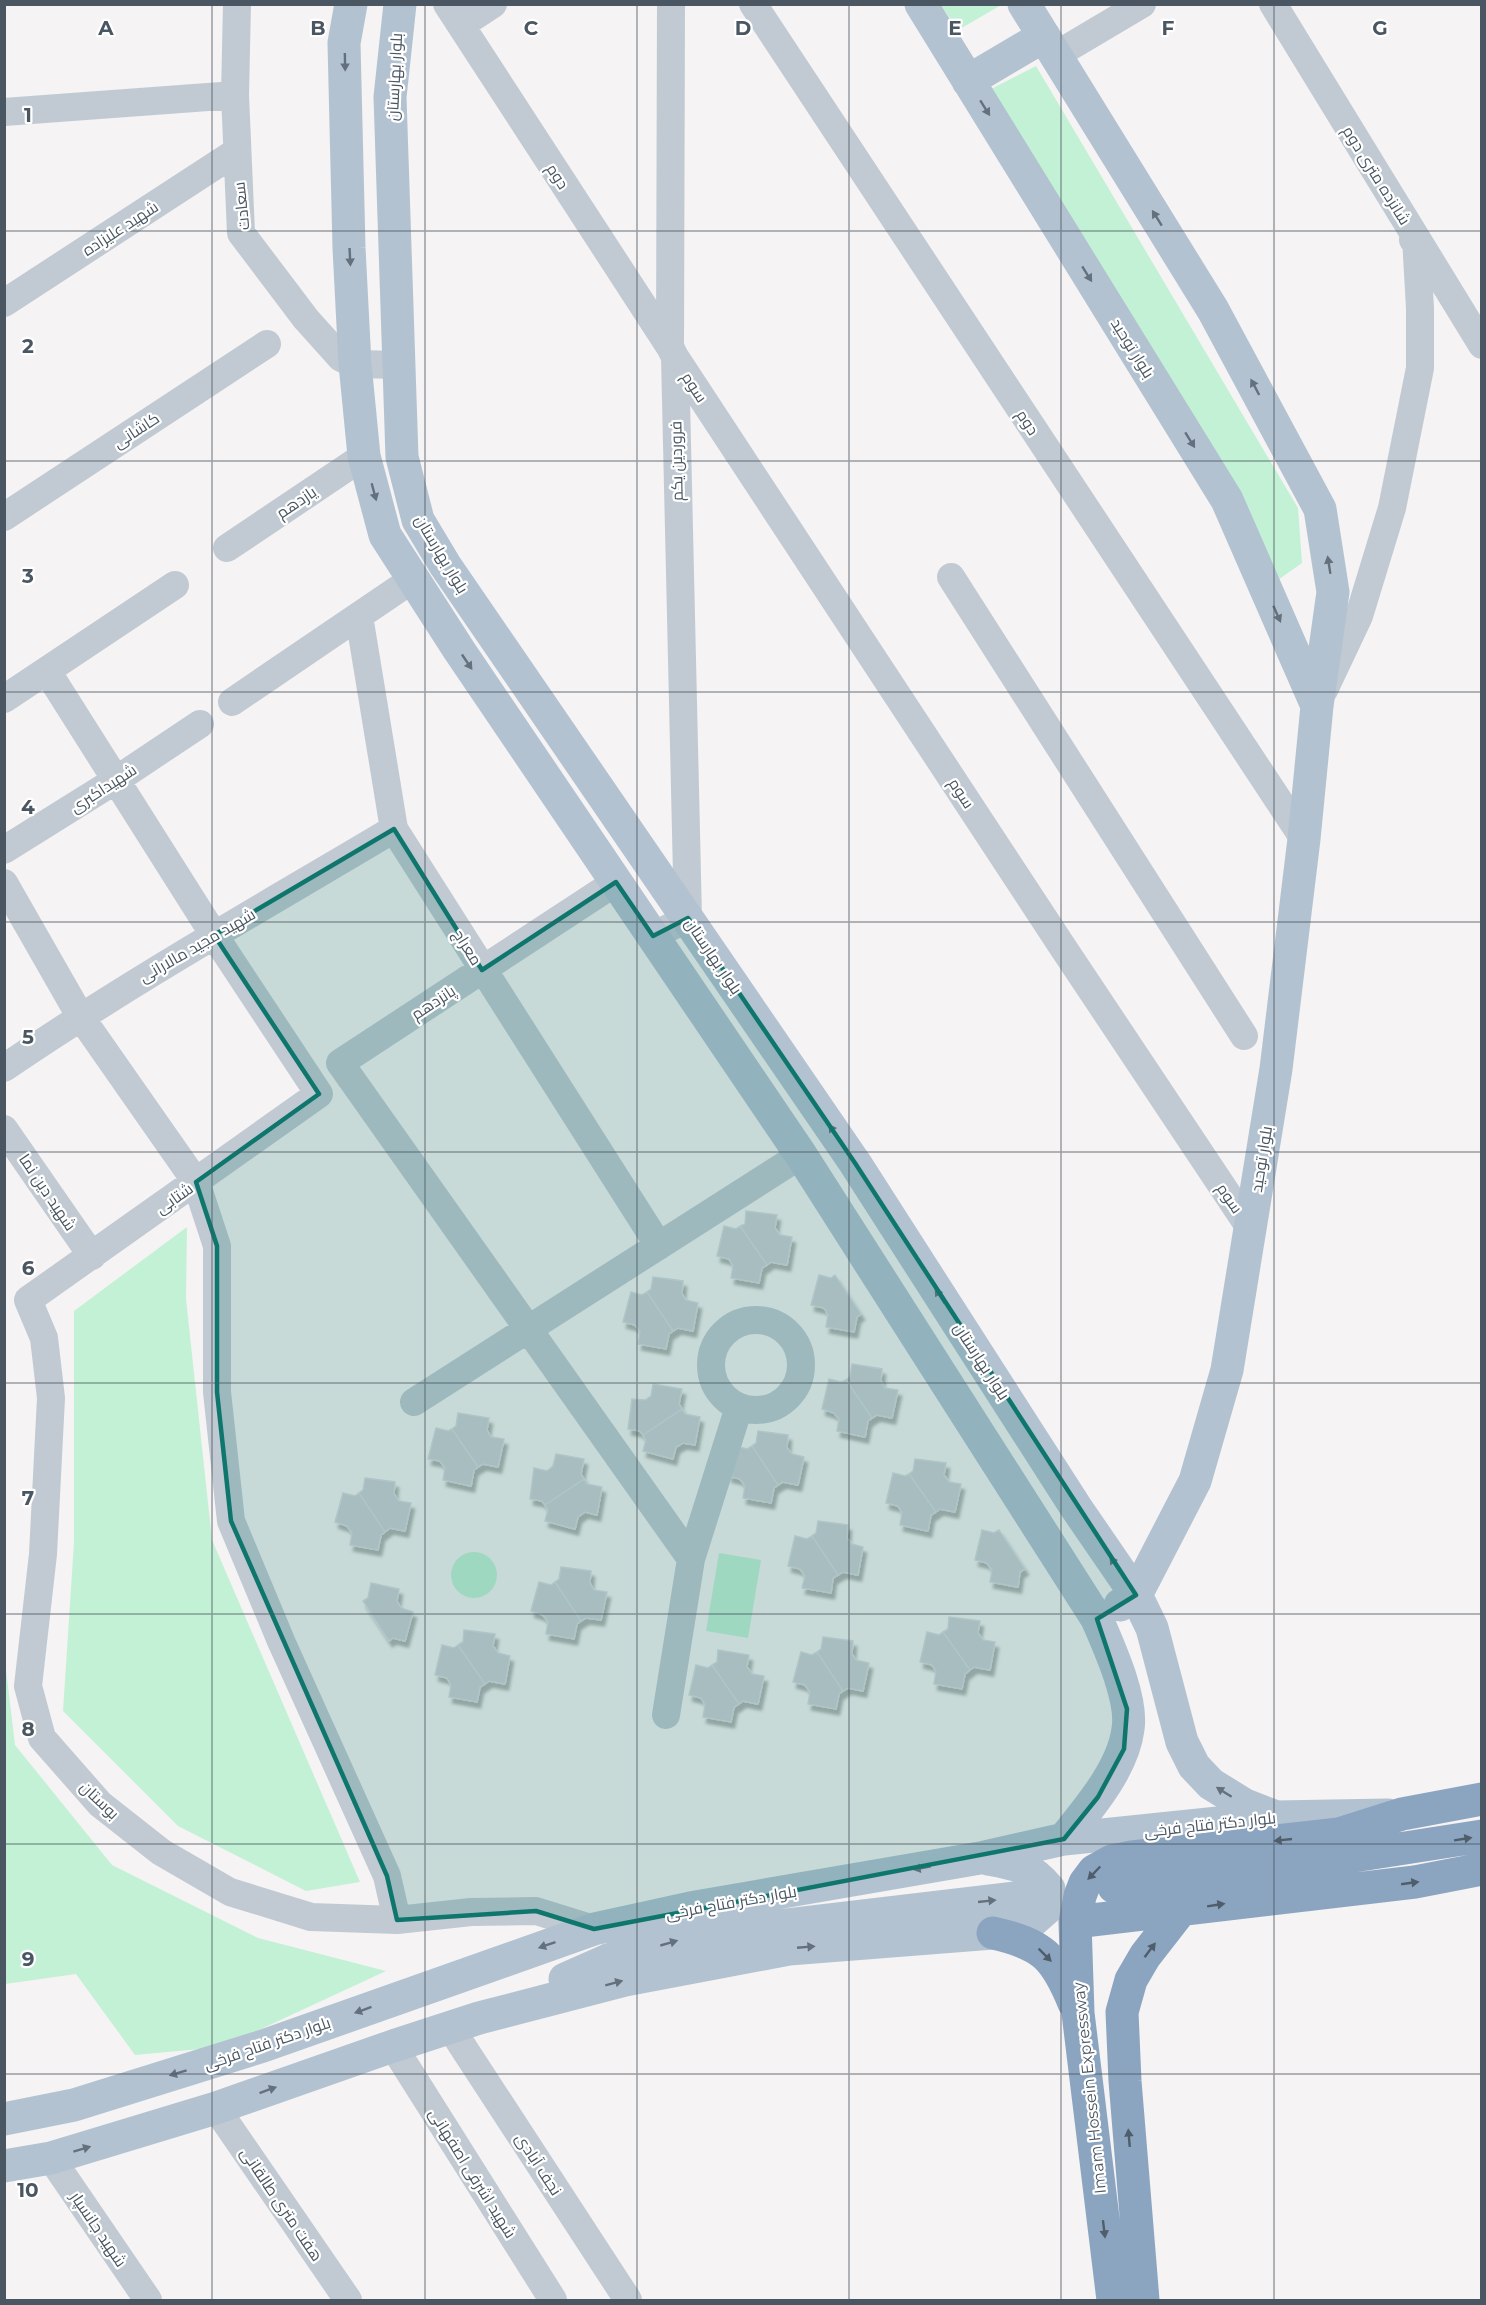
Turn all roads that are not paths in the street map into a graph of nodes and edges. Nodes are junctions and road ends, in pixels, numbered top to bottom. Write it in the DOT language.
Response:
graph roads {
  1 [pos="237,4"];
  2 [pos="351,4"];
  3 [pos="400,4"];
  4 [pos="493,4"];
  5 [pos="671,4"];
  6 [pos="753,4"];
  7 [pos="921,4"];
  8 [pos="1024,4"];
  9 [pos="1142,4"];
  10 [pos="1273,4"];
  11 [pos="454,15"];
  12 [pos="1050,45"];
  13 [pos="968,81"];
  14 [pos="235,95"];
  15 [pos="4,112"];
  16 [pos="236,152"];
  17 [pos="1414,239"];
  18 [pos="4,303"];
  19 [pos="267,344"];
  20 [pos="1482,345"];
  21 [pos="672,352"];
  22 [pos="355,364"];
  23 [pos="399,365"];
  24 [pos="364,456"];
  25 [pos="4,517"];
  26 [pos="227,548"];
  27 [pos="951,577"];
  28 [pos="413,579"];
  29 [pos="175,585"];
  30 [pos="359,616"];
  31 [pos="47,671"];
  32 [pos="4,699"];
  33 [pos="232,702"];
  34 [pos="1317,706"];
  35 [pos="200,724"];
  36 [pos="116,780"];
  37 [pos="394,829"];
  38 [pos="1304,839"];
  39 [pos="4,850"];
  40 [pos="616,882"];
  41 [pos="4,883"];
  42 [pos="688,918"];
  43 [pos="214,935"];
  44 [pos="653,936"];
  45 [pos="482,970"];
  46 [pos="80,1016"];
  47 [pos="1244,1036"];
  48 [pos="4,1068"];
  49 [pos="4,1129"];
  50 [pos="801,1155"];
  51 [pos="196,1182"];
  52 [pos="1250,1228"];
  53 [pos="659,1246"];
  54 [pos="92,1256"];
  55 [pos="28,1299"];
  56 [pos="528,1329"];
  57 [pos="414,1402"];
  58 [pos="739,1407"];
  59 [pos="691,1559"];
  60 [pos="1136,1595"];
  61 [pos="1097,1619"];
  62 [pos="666,1715"];
  63 [pos="1482,1799"];
  64 [pos="1402,1814"];
  65 [pos="1276,1817"];
  66 [pos="1482,1836"];
  67 [pos="1064,1839"];
  68 [pos="980,1858"];
  69 [pos="1482,1869"];
  70 [pos="1114,1887"];
  71 [pos="1024,1897"];
  72 [pos="1180,1911"];
  73 [pos="397,1920"];
  74 [pos="1075,1922"];
  75 [pos="594,1929"];
  76 [pos="993,1933"];
  77 [pos="1078,2013"];
  78 [pos="464,2023"];
  79 [pos="393,2046"];
  80 [pos="216,2108"];
  81 [pos="4,2119"];
  82 [pos="51,2158"];
  83 [pos="4,2166"];
  84 [pos="1133,2178"];
  85 [pos="1098,2181"];
  86 [pos="148,2301"];
  87 [pos="348,2301"];
  88 [pos="553,2301"];
  89 [pos="628,2301"];
  90 [pos="1113,2301"];
  91 [pos="1143,2301"];
  1 -- 14 [label="street, سعادت"];
  2 -- 22 [label="main road, one-way"];
  3 -- 23 [label="main road, بلوار بهارستان"];
  4 -- 11 [label="street"];
  5 -- 21 [label="street, فروردین یکم"];
  6 -- 38 [label="street, دوم"];
  7 -- 13 [label="main road, بلوار توحید"];
  8 -- 12 [label="main road, بلوار توحید"];
  9 -- 12 [label="street"];
  10 -- 17 [label="street, شانزده متری دوم"];
  11 -- 21 [label="street, دوم"];
  12 -- 13 [label="main road"];
  34 -- 12 [label="main road, بلوار توحید, one-way"];
  13 -- 34 [label="main road, بلوار توحید, one-way"];
  14 -- 15 [label="street"];
  14 -- 16 [label="street, سعادت"];
  16 -- 18 [label="street, شهید علیزاده"];
  16 -- 22 [label="street, سعادت"];
  17 -- 20 [label="street, شانزده متری دوم"];
  17 -- 34 [label="street"];
  19 -- 25 [label="street, کاشانی"];
  21 -- 42 [label="street, فروردین یکم"];
  21 -- 52 [label="street, سوم"];
  22 -- 23 [label="street"];
  22 -- 24 [label="main road"];
  23 -- 42 [label="main road, بلوار بهارستان"];
  24 -- 26 [label="street, یازدهم"];
  24 -- 28 [label="main road, one-way"];
  27 -- 47 [label="street"];
  28 -- 30 [label="street"];
  28 -- 40 [label="main road, one-way"];
  29 -- 31 [label="street"];
  30 -- 33 [label="street"];
  30 -- 37 [label="street, معراج"];
  31 -- 32 [label="street"];
  31 -- 36 [label="street"];
  34 -- 38 [label="main road, بلوار توحید"];
  35 -- 36 [label="street, شهیداکبری"];
  36 -- 39 [label="street, شهیداکبری"];
  36 -- 43 [label="street"];
  37 -- 43 [label="street, شهید مجید مالارانی"];
  37 -- 45 [label="street, معراج"];
  38 -- 52 [label="main road, بلوار توحید"];
  40 -- 44 [label="main road"];
  40 -- 45 [label="street, پانزدهم"];
  41 -- 46 [label="street"];
  42 -- 44 [label="street"];
  60 -- 42 [label="main road, بلوار بهارستان, one-way"];
  43 -- 46 [label="street, شهید مجید مالارانی"];
  43 -- 51 [label="street, شتابی"];
  44 -- 50 [label="main road"];
  45 -- 53 [label="street, معراج"];
  45 -- 56 [label="street, پانزدهم"];
  46 -- 48 [label="street, شهید مجید مالارانی"];
  46 -- 51 [label="street"];
  49 -- 54 [label="street, شهید دین نما"];
  50 -- 53 [label="street"];
  50 -- 61 [label="main road"];
  51 -- 54 [label="street, شتابی"];
  51 -- 73 [label="street"];
  52 -- 60 [label="main road, بلوار توحید"];
  53 -- 56 [label="street"];
  54 -- 55 [label="street, شتابی"];
  55 -- 73 [label="street, بوستان"];
  56 -- 57 [label="street"];
  56 -- 59 [label="street"];
  58 -- 59 [label="street"];
  59 -- 62 [label="street"];
  60 -- 61 [label="main road"];
  65 -- 60 [label="main road, بلوار بهارستان, one-way"];
  61 -- 67 [label="main road"];
  63 -- 64 [label="highway, بلوار دکتر فتاح فرخی"];
  64 -- 65 [label="main road, بلوار دکتر فتاح فرخی"];
  64 -- 74 [label="highway, Imam Hossein Expressway, one-way"];
  65 -- 67 [label="main road, بلوار دکتر فتاح فرخی"];
  70 -- 66 [label="highway, one-way"];
  67 -- 68 [label="main road, بلوار دکتر فتاح فرخی"];
  68 -- 75 [label="main road, بلوار دکتر فتاح فرخی, one-way"];
  68 -- 76 [label="main road"];
  72 -- 69 [label="highway, one-way"];
  78 -- 71 [label="main road, one-way"];
  72 -- 74 [label="highway"];
  84 -- 72 [label="highway, Imam Hossein Expressway, one-way"];
  73 -- 75 [label="street, بوستان"];
  74 -- 77 [label="highway, Imam Hossein Expressway"];
  75 -- 81 [label="main road, بلوار دکتر فتاح فرخی, one-way"];
  76 -- 77 [label="highway, one-way"];
  78 -- 76 [label="main road, one-way"];
  77 -- 85 [label="highway, Imam Hossein Expressway"];
  78 -- 79 [label="main road"];
  78 -- 89 [label="street, نجف آبادی"];
  80 -- 79 [label="main road, one-way"];
  79 -- 88 [label="street, شهید اشرفی اصفهانی"];
  82 -- 80 [label="main road, one-way"];
  80 -- 87 [label="street, هفت متری طالقانی"];
  82 -- 83 [label="main road"];
  82 -- 86 [label="street, شهید جانسپار"];
  84 -- 85 [label="highway"];
  84 -- 91 [label="highway, Imam Hossein Expressway"];
  85 -- 90 [label="highway, Imam Hossein Expressway, one-way"];
}
